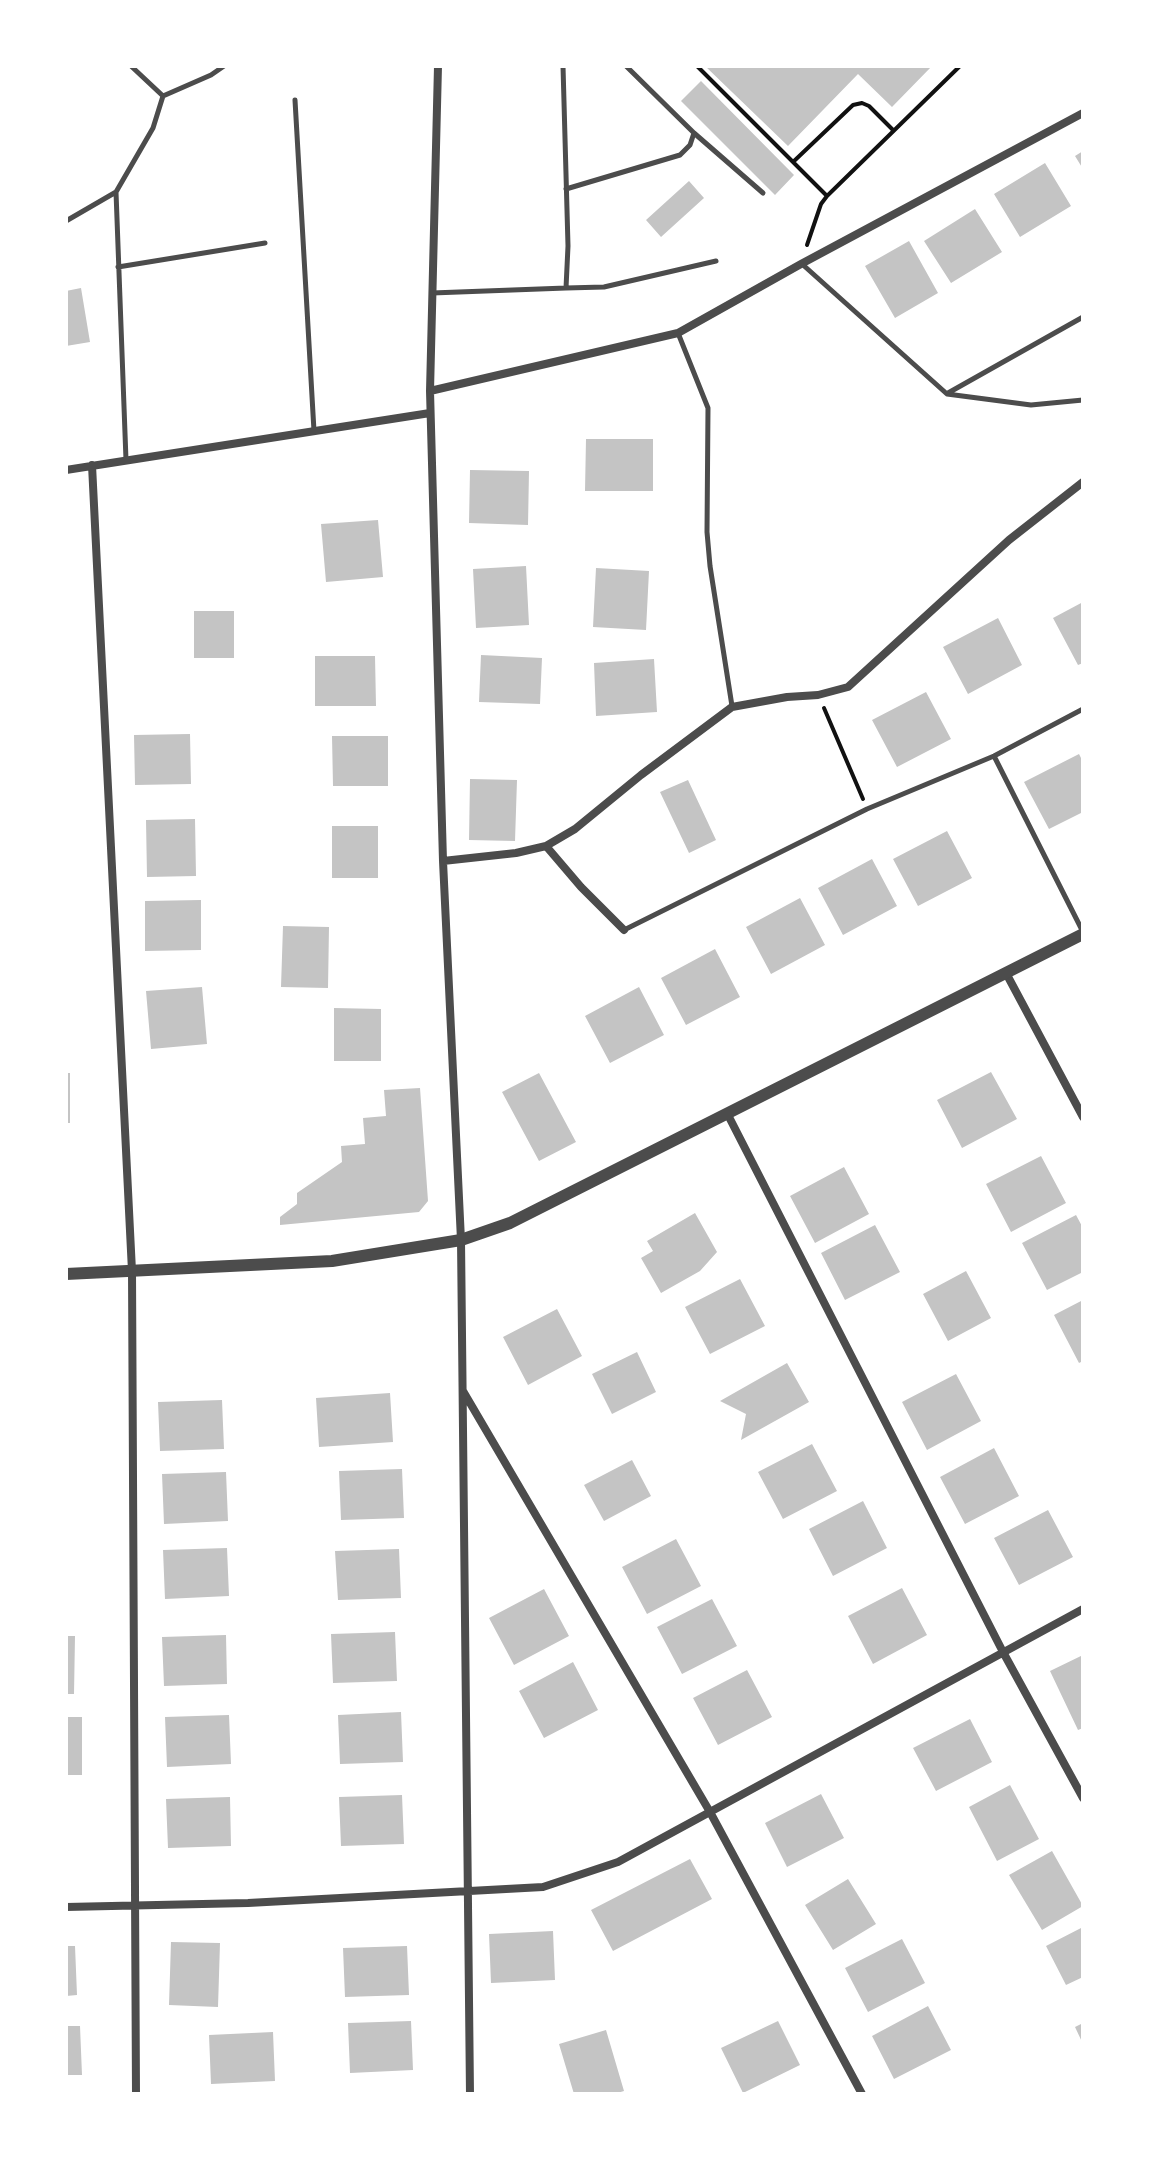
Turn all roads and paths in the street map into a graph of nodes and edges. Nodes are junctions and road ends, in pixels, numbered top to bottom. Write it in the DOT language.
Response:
graph roads {
  1 [pos="131,66"];
  2 [pos="224,66"];
  3 [pos="438,66"];
  4 [pos="563,66"];
  5 [pos="626,66"];
  6 [pos="697,66"];
  7 [pos="960,66"];
  8 [pos="163,96"];
  9 [pos="295,100"];
  10 [pos="1083,113"];
  11 [pos="894,131"];
  12 [pos="694,133"];
  13 [pos="793,162"];
  14 [pos="566,189"];
  15 [pos="116,192"];
  16 [pos="763,193"];
  17 [pos="827,196"];
  18 [pos="66,221"];
  19 [pos="265,243"];
  20 [pos="716,261"];
  21 [pos="801,264"];
  22 [pos="118,267"];
  23 [pos="566,288"];
  24 [pos="431,293"];
  25 [pos="1083,317"];
  26 [pos="678,333"];
  27 [pos="430,391"];
  28 [pos="947,394"];
  29 [pos="1083,400"];
  30 [pos="430,413"];
  31 [pos="314,431"];
  32 [pos="126,460"];
  33 [pos="92,465"];
  34 [pos="66,470"];
  35 [pos="1083,482"];
  36 [pos="818,695"];
  37 [pos="732,707"];
  38 [pos="1083,709"];
  39 [pos="994,756"];
  40 [pos="867,809"];
  41 [pos="546,846"];
  42 [pos="443,861"];
  43 [pos="624,930"];
  44 [pos="1083,933"];
  45 [pos="1006,973"];
  46 [pos="728,1115"];
  47 [pos="1083,1117"];
  48 [pos="461,1240"];
  49 [pos="132,1271"];
  50 [pos="66,1274"];
  51 [pos="463,1390"];
  52 [pos="1083,1609"];
  53 [pos="1003,1652"];
  54 [pos="1083,1798"];
  55 [pos="710,1812"];
  56 [pos="468,1891"];
  57 [pos="136,1905"];
  58 [pos="66,1907"];
  59 [pos="136,2094"];
  60 [pos="470,2094"];
  61 [pos="862,2094"];
  1 -- 8 [label="lane"];
  2 -- 8 [label="lane"];
  3 -- 24 [label="street"];
  4 -- 14 [label="lane"];
  5 -- 12 [label="lane"];
  6 -- 13 [label="path"];
  7 -- 11 [label="path"];
  8 -- 15 [label="lane"];
  9 -- 31 [label="lane"];
  10 -- 21 [label="street"];
  11 -- 13 [label="path"];
  11 -- 17 [label="path"];
  12 -- 14 [label="lane"];
  12 -- 16 [label="lane"];
  13 -- 17 [label="path"];
  14 -- 23 [label="lane"];
  15 -- 18 [label="lane"];
  15 -- 22 [label="lane"];
  17 -- 21 [label="path"];
  19 -- 22 [label="lane"];
  20 -- 23 [label="lane"];
  21 -- 26 [label="street"];
  21 -- 28 [label="lane"];
  22 -- 32 [label="lane"];
  23 -- 24 [label="lane"];
  24 -- 27 [label="street"];
  25 -- 28 [label="lane"];
  26 -- 27 [label="street"];
  26 -- 37 [label="lane"];
  27 -- 30 [label="street"];
  28 -- 29 [label="lane"];
  30 -- 31 [label="street"];
  30 -- 42 [label="street"];
  31 -- 32 [label="street"];
  32 -- 33 [label="street"];
  33 -- 34 [label="street"];
  33 -- 49 [label="street"];
  35 -- 36 [label="street"];
  36 -- 37 [label="street"];
  36 -- 40 [label="path"];
  37 -- 41 [label="street"];
  38 -- 39 [label="lane"];
  39 -- 40 [label="lane"];
  39 -- 44 [label="lane"];
  40 -- 43 [label="lane"];
  41 -- 42 [label="street"];
  41 -- 43 [label="street"];
  42 -- 48 [label="street"];
  44 -- 45 [label="street"];
  45 -- 46 [label="street"];
  45 -- 47 [label="street"];
  46 -- 48 [label="street"];
  46 -- 53 [label="street"];
  48 -- 49 [label="street"];
  48 -- 51 [label="street"];
  49 -- 50 [label="street"];
  49 -- 57 [label="street"];
  51 -- 55 [label="street"];
  51 -- 56 [label="street"];
  52 -- 53 [label="street"];
  53 -- 54 [label="street"];
  53 -- 55 [label="street"];
  55 -- 56 [label="street"];
  55 -- 61 [label="street"];
  56 -- 57 [label="street"];
  56 -- 60 [label="street"];
  57 -- 58 [label="street"];
  57 -- 59 [label="street"];
}
